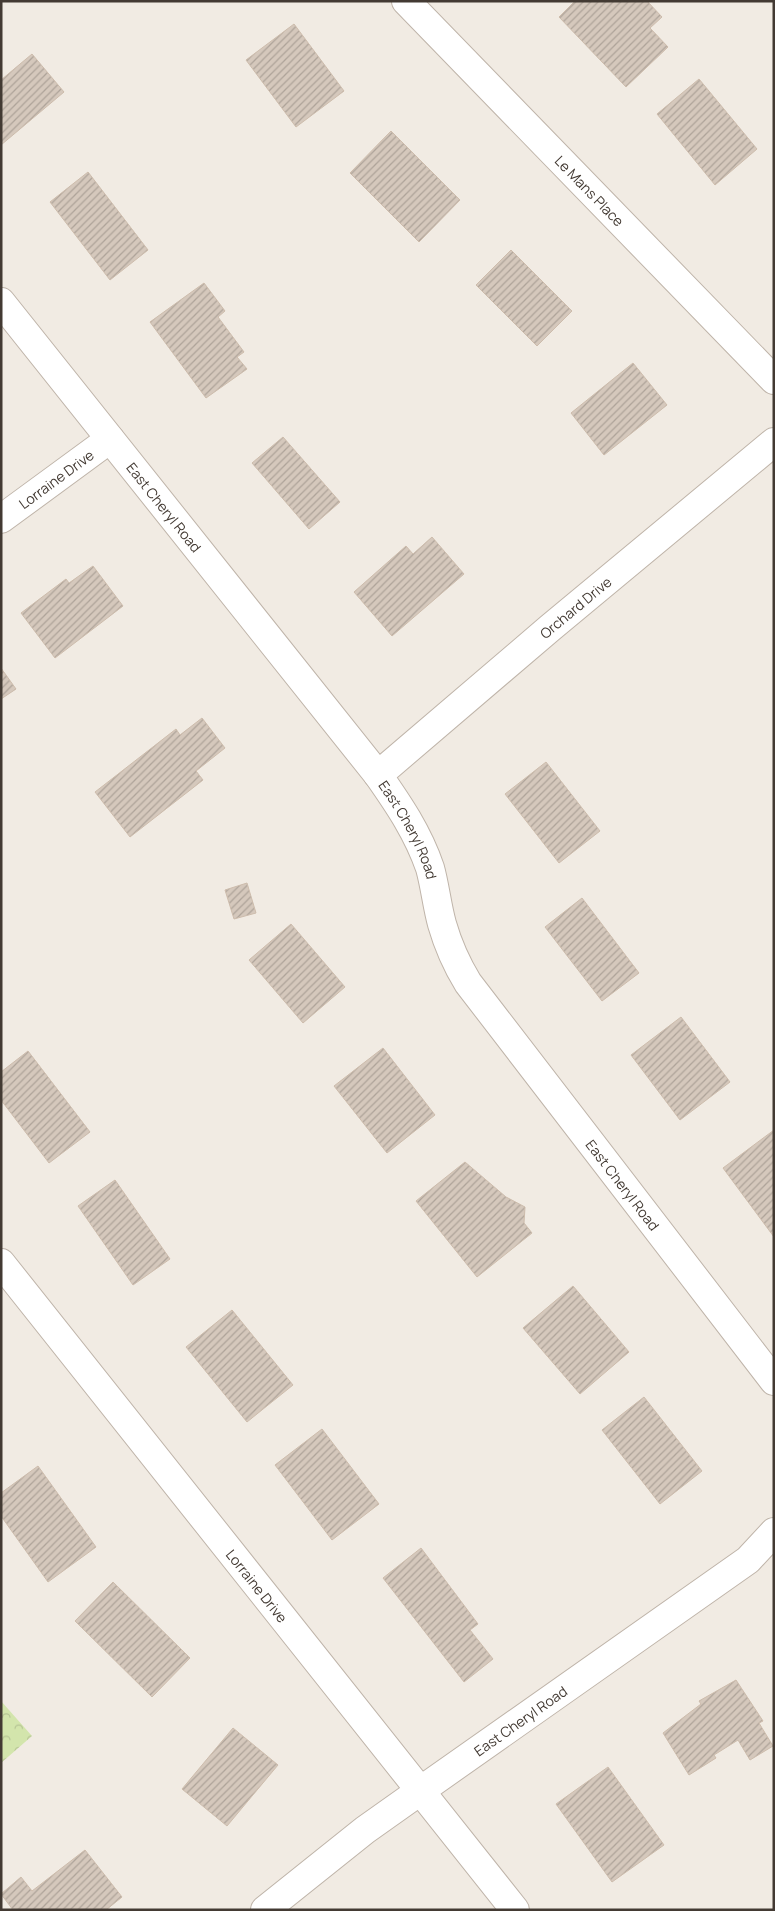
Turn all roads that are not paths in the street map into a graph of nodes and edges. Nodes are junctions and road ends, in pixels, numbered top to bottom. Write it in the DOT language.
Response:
graph roads {
  1 [pos="406,1"];
  2 [pos="1,302"];
  3 [pos="774,380"];
  4 [pos="110,439"];
  5 [pos="774,442"];
  6 [pos="1,519"];
  7 [pos="378,775"];
  8 [pos="1,1263"];
  9 [pos="774,1381"];
  10 [pos="774,1532"];
  11 [pos="420,1790"];
  12 [pos="265,1910"];
  13 [pos="515,1910"];
  1 -- 3 [label="street, Le Mans Place"];
  2 -- 4 [label="street, East Cheryl Road"];
  4 -- 6 [label="street, Lorraine Drive"];
  4 -- 7 [label="street, East Cheryl Road"];
  5 -- 7 [label="street, Orchard Drive"];
  7 -- 9 [label="street, East Cheryl Road"];
  8 -- 11 [label="street, Lorraine Drive"];
  10 -- 11 [label="street, East Cheryl Road"];
  11 -- 12 [label="street, East Cheryl Road"];
  11 -- 13 [label="street, Lorraine Drive"];
}
